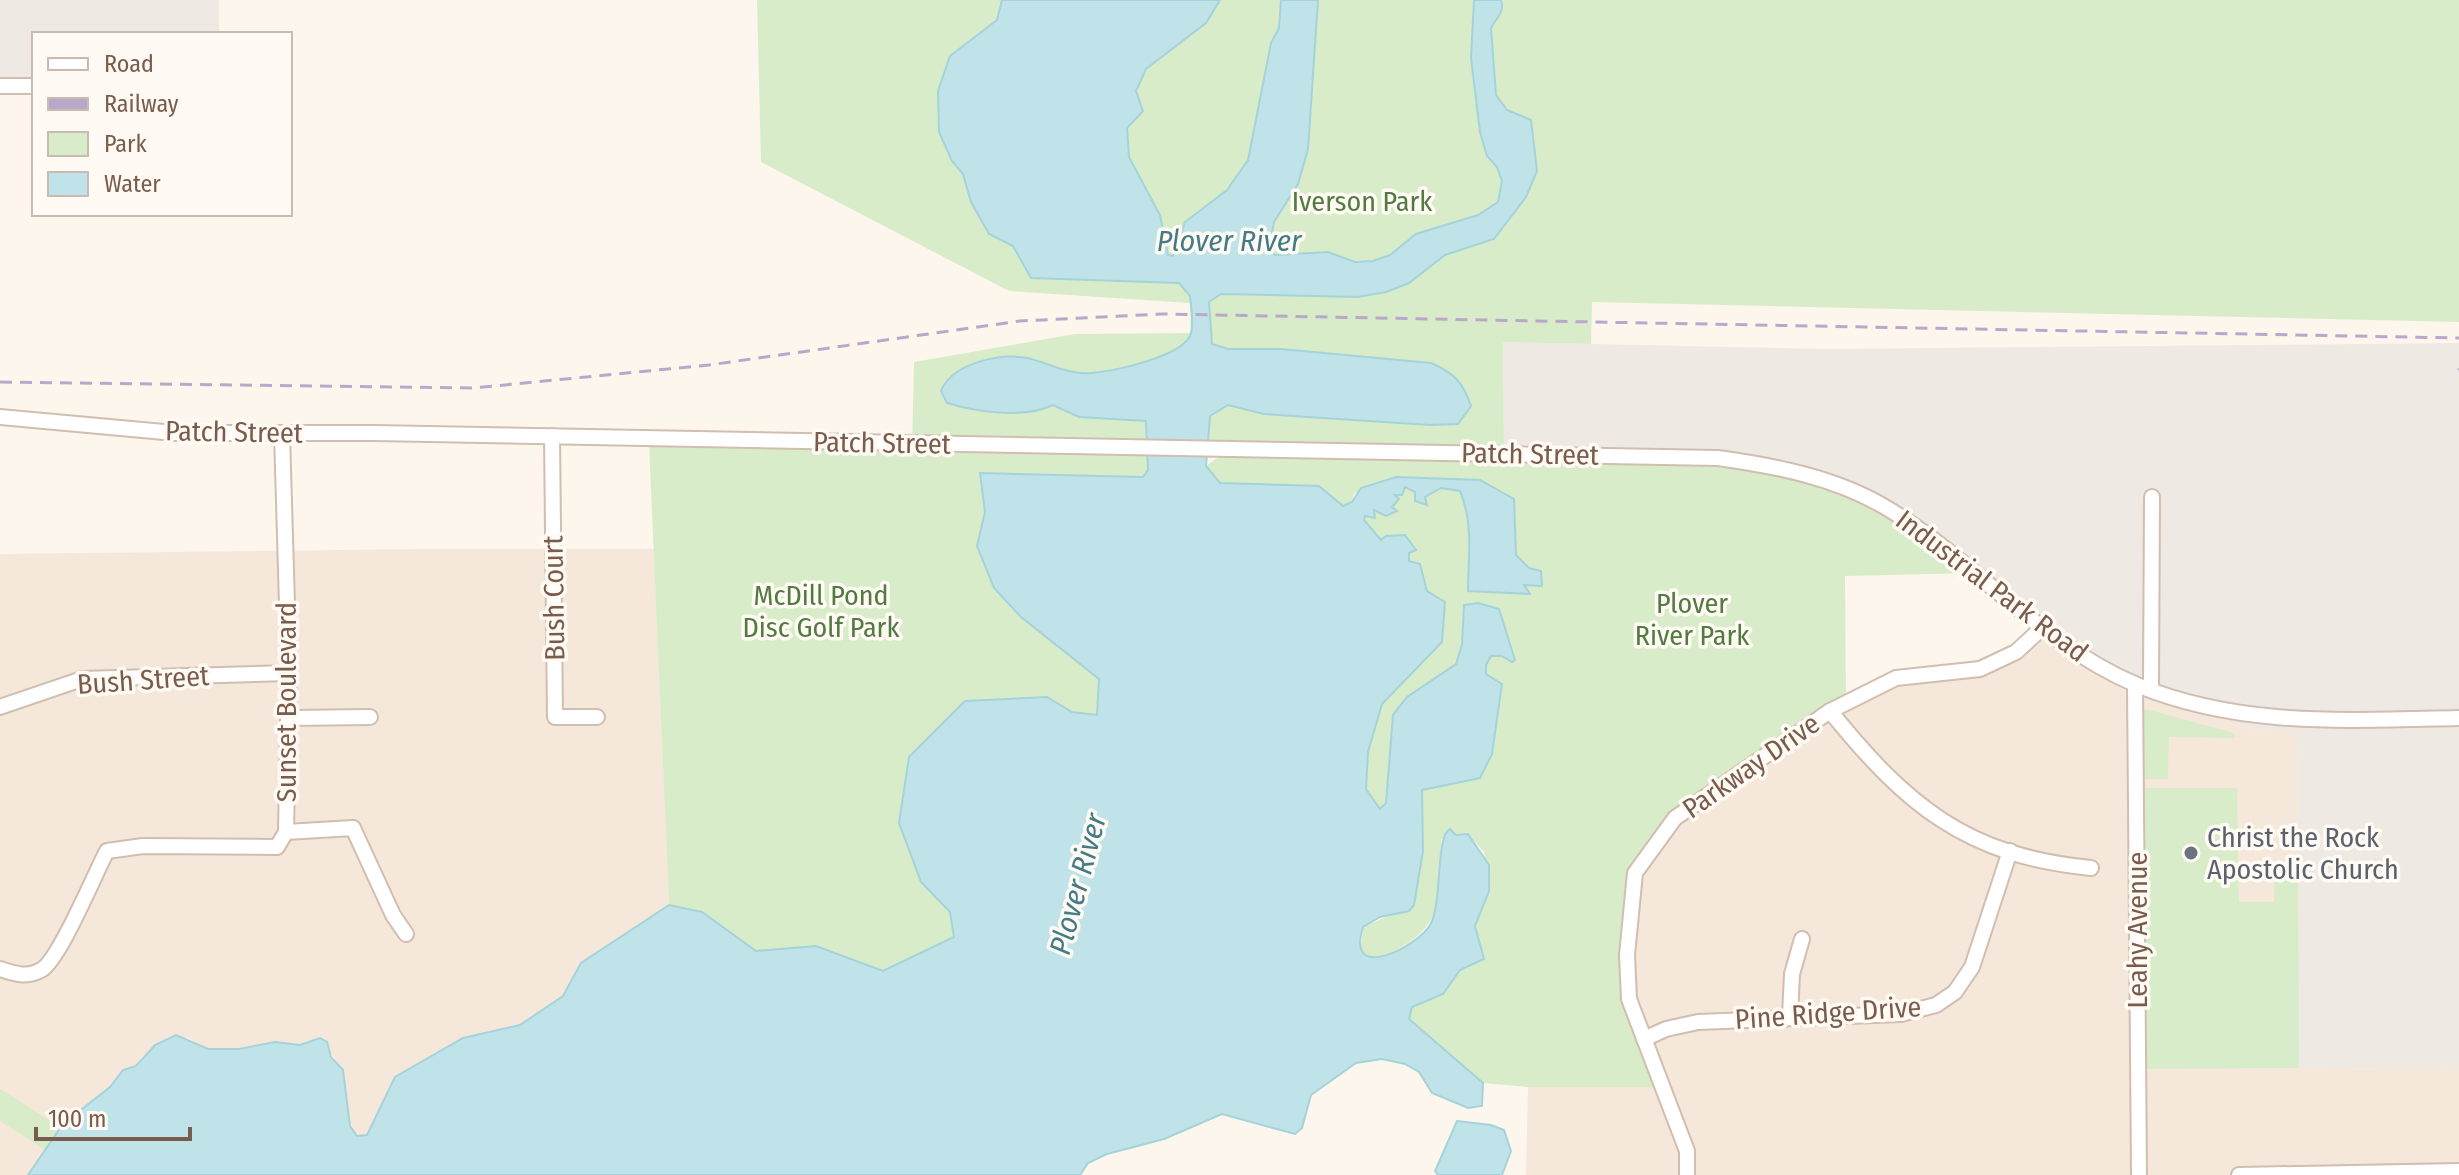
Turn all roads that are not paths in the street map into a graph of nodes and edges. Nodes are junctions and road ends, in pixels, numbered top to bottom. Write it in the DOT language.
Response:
graph roads {
  1 [pos="0,86"];
  2 [pos="32,86"];
  3 [pos="0,417"];
  4 [pos="282,434"];
  5 [pos="552,436"];
  6 [pos="1764,464"];
  7 [pos="2152,497"];
  8 [pos="2042,628"];
  9 [pos="289,673"];
  10 [pos="2135,684"];
  11 [pos="2151,689"];
  12 [pos="0,707"];
  13 [pos="1830,711"];
  14 [pos="370,717"];
  15 [pos="597,717"];
  16 [pos="289,718"];
  17 [pos="2459,718"];
  18 [pos="286,832"];
  19 [pos="2010,851"];
  20 [pos="2091,868"];
  21 [pos="406,934"];
  22 [pos="1802,939"];
  23 [pos="0,969"];
  24 [pos="1790,1016"];
  25 [pos="1644,1039"];
  26 [pos="2459,1171"];
  27 [pos="1687,1175"];
  28 [pos="2139,1175"];
  29 [pos="2239,1175"];
  30 [pos="2317,1175"];
  1 -- 2 [label="street"];
  3 -- 4 [label="street, Patch Street"];
  4 -- 5 [label="street, Patch Street"];
  4 -- 9 [label="street, Sunset Boulevard"];
  5 -- 6 [label="street, Patch Street"];
  5 -- 15 [label="street, Bush Court"];
  6 -- 8 [label="street, Industrial Park Road"];
  7 -- 11 [label="street"];
  8 -- 10 [label="street, Industrial Park Road"];
  8 -- 13 [label="street, Parkway Drive"];
  9 -- 12 [label="street, Bush Street"];
  9 -- 16 [label="street, Sunset Boulevard"];
  10 -- 11 [label="street, Industrial Park Road"];
  10 -- 28 [label="street, Leahy Avenue"];
  11 -- 17 [label="street, Industrial Park Road"];
  13 -- 19 [label="street"];
  13 -- 25 [label="street, Parkway Drive"];
  14 -- 16 [label="street"];
  16 -- 18 [label="street, Sunset Boulevard"];
  18 -- 21 [label="street, Sunset Boulevard"];
  18 -- 23 [label="street"];
  19 -- 20 [label="street"];
  19 -- 24 [label="street, Pine Ridge Drive"];
  22 -- 24 [label="street"];
  24 -- 25 [label="street, Pine Ridge Drive"];
  25 -- 27 [label="street, Parkway Drive"];
  26 -- 30 [label="street"];
  29 -- 30 [label="street"];
}
